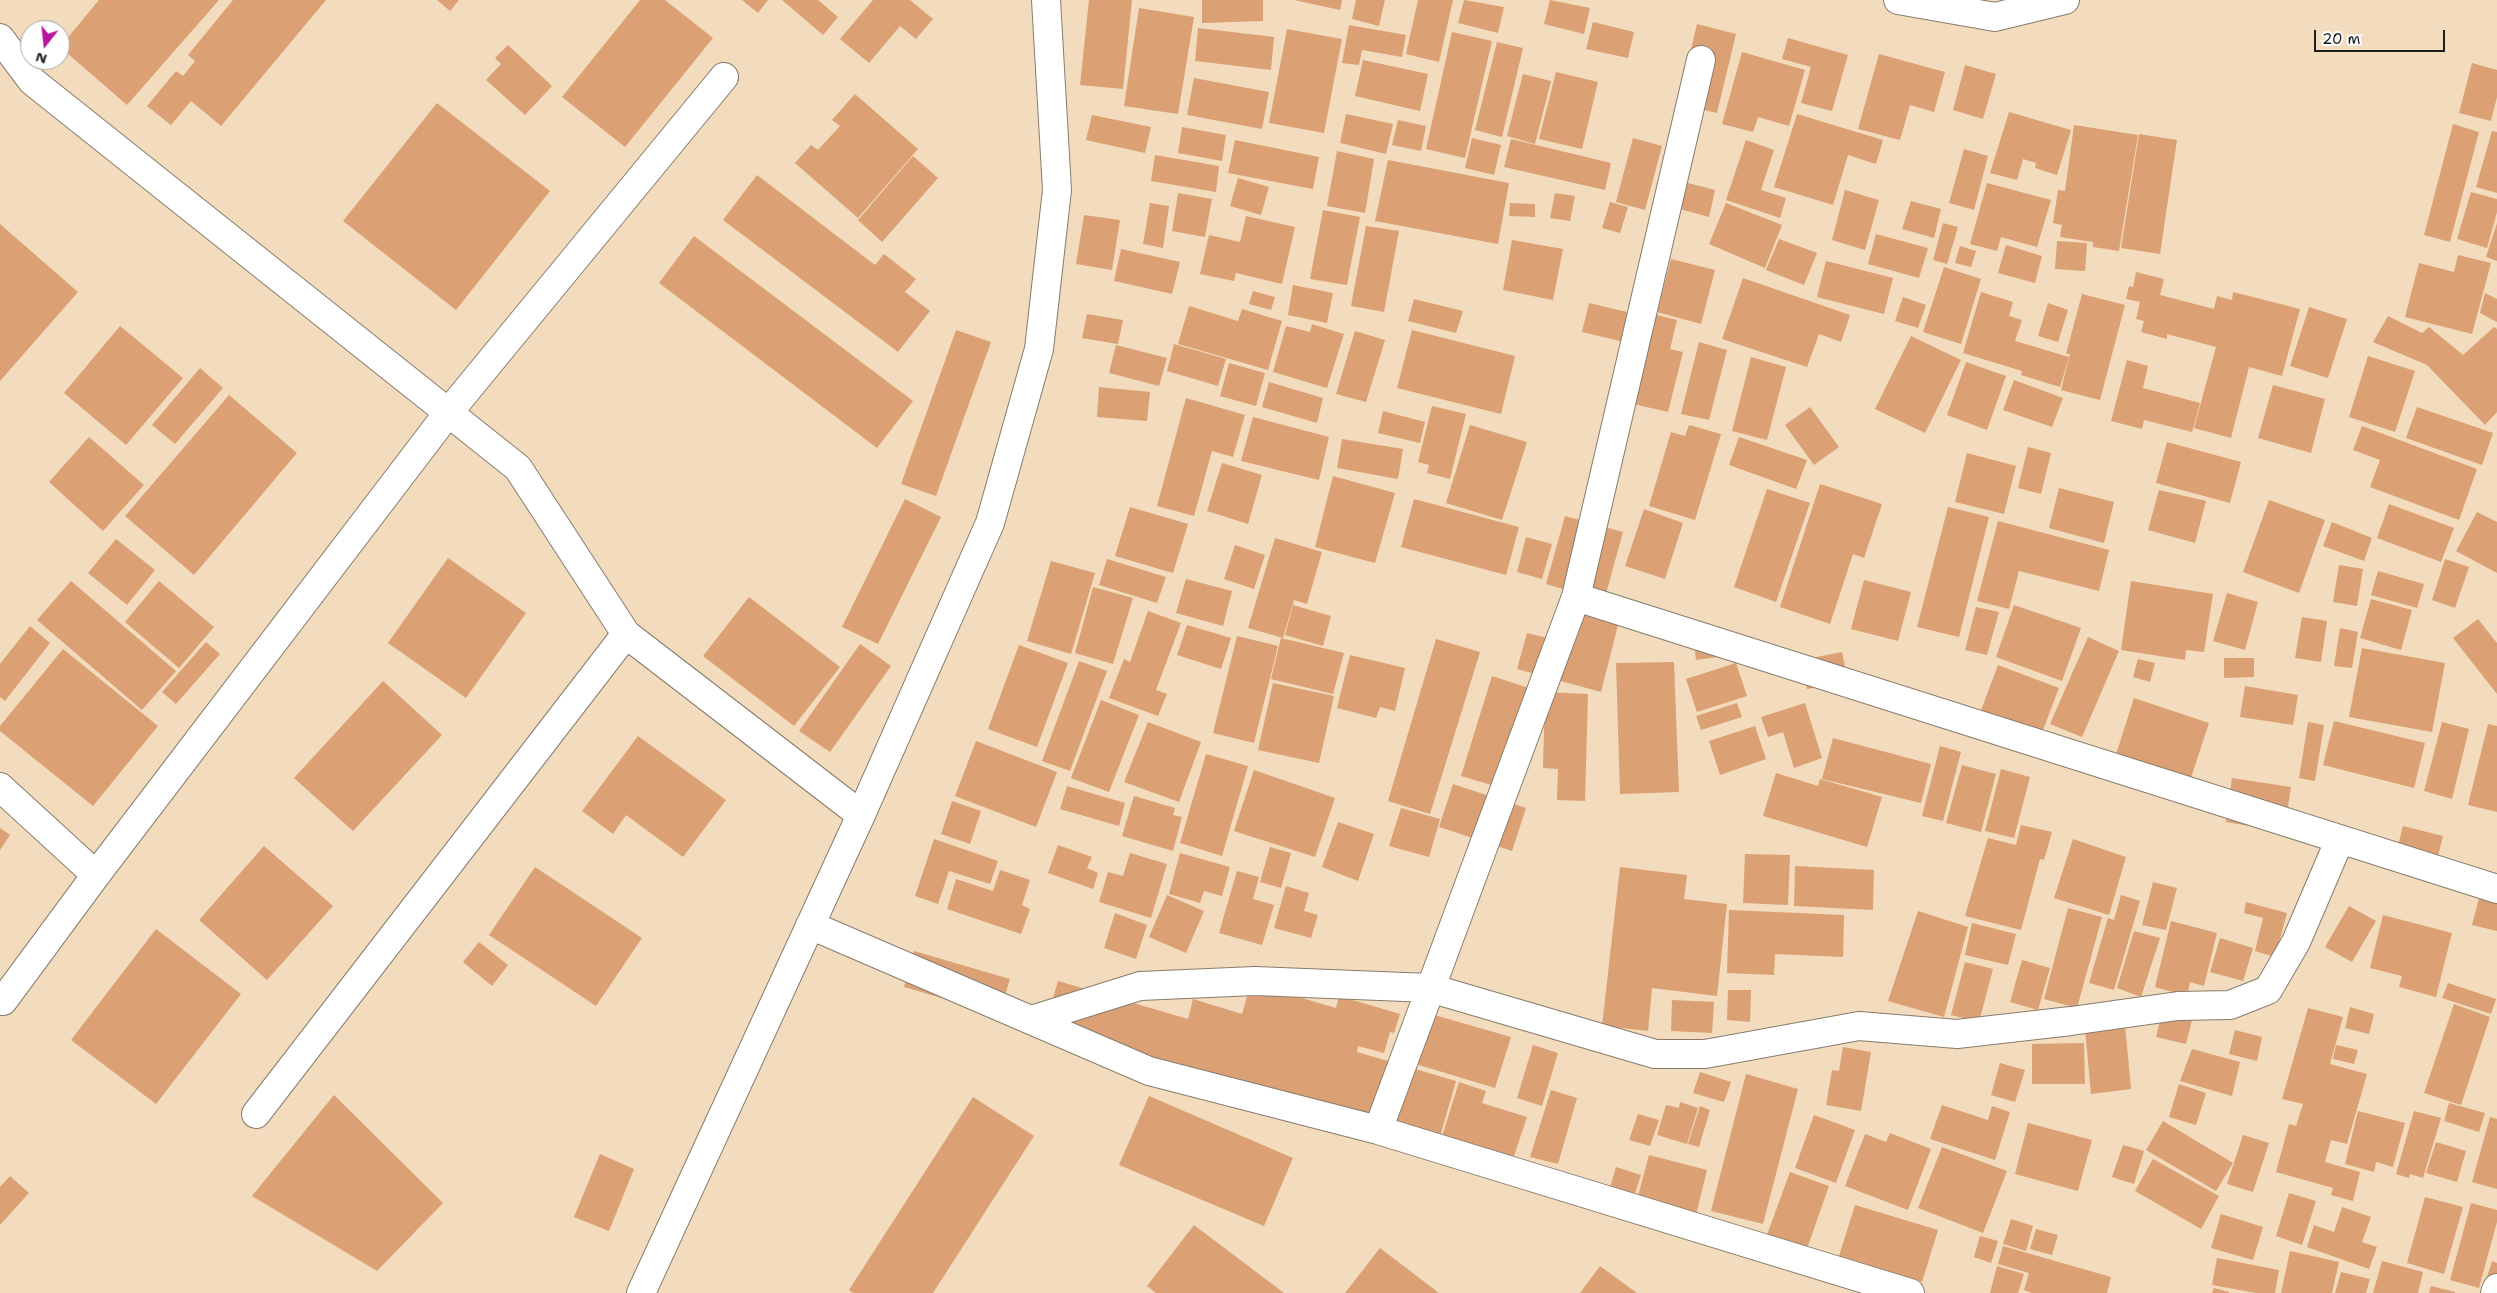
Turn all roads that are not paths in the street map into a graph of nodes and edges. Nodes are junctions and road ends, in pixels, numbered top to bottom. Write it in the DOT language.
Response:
graph roads {
  1 [pos="1046,0"];
  2 [pos="1898,0"];
  3 [pos="2065,0"];
  4 [pos="0,38"];
  5 [pos="1701,60"];
  6 [pos="724,77"];
  7 [pos="448,413"];
  8 [pos="1576,597"];
  9 [pos="626,634"];
  10 [pos="0,787"];
  11 [pos="861,815"];
  12 [pos="2340,839"];
  13 [pos="96,875"];
  14 [pos="2497,889"];
  15 [pos="810,925"];
  16 [pos="1430,988"];
  17 [pos="3,1001"];
  18 [pos="1031,1020"];
  19 [pos="256,1114"];
  20 [pos="1378,1130"];
  21 [pos="2497,1288"];
  22 [pos="641,1293"];
  23 [pos="1910,1293"];
  24 [pos="2496,1293"];
  1 -- 11 [label="street"];
  2 -- 3 [label="street"];
  4 -- 7 [label="street"];
  5 -- 8 [label="street"];
  6 -- 7 [label="street"];
  7 -- 9 [label="street"];
  7 -- 13 [label="street"];
  8 -- 12 [label="street"];
  8 -- 16 [label="street"];
  9 -- 11 [label="street"];
  9 -- 19 [label="street"];
  10 -- 13 [label="street"];
  11 -- 15 [label="street"];
  12 -- 14 [label="street"];
  12 -- 16 [label="street"];
  13 -- 17 [label="street"];
  15 -- 18 [label="street"];
  15 -- 22 [label="street"];
  16 -- 18 [label="street"];
  16 -- 20 [label="street"];
  18 -- 20 [label="street"];
  20 -- 23 [label="street"];
  21 -- 24 [label="street"];
}
